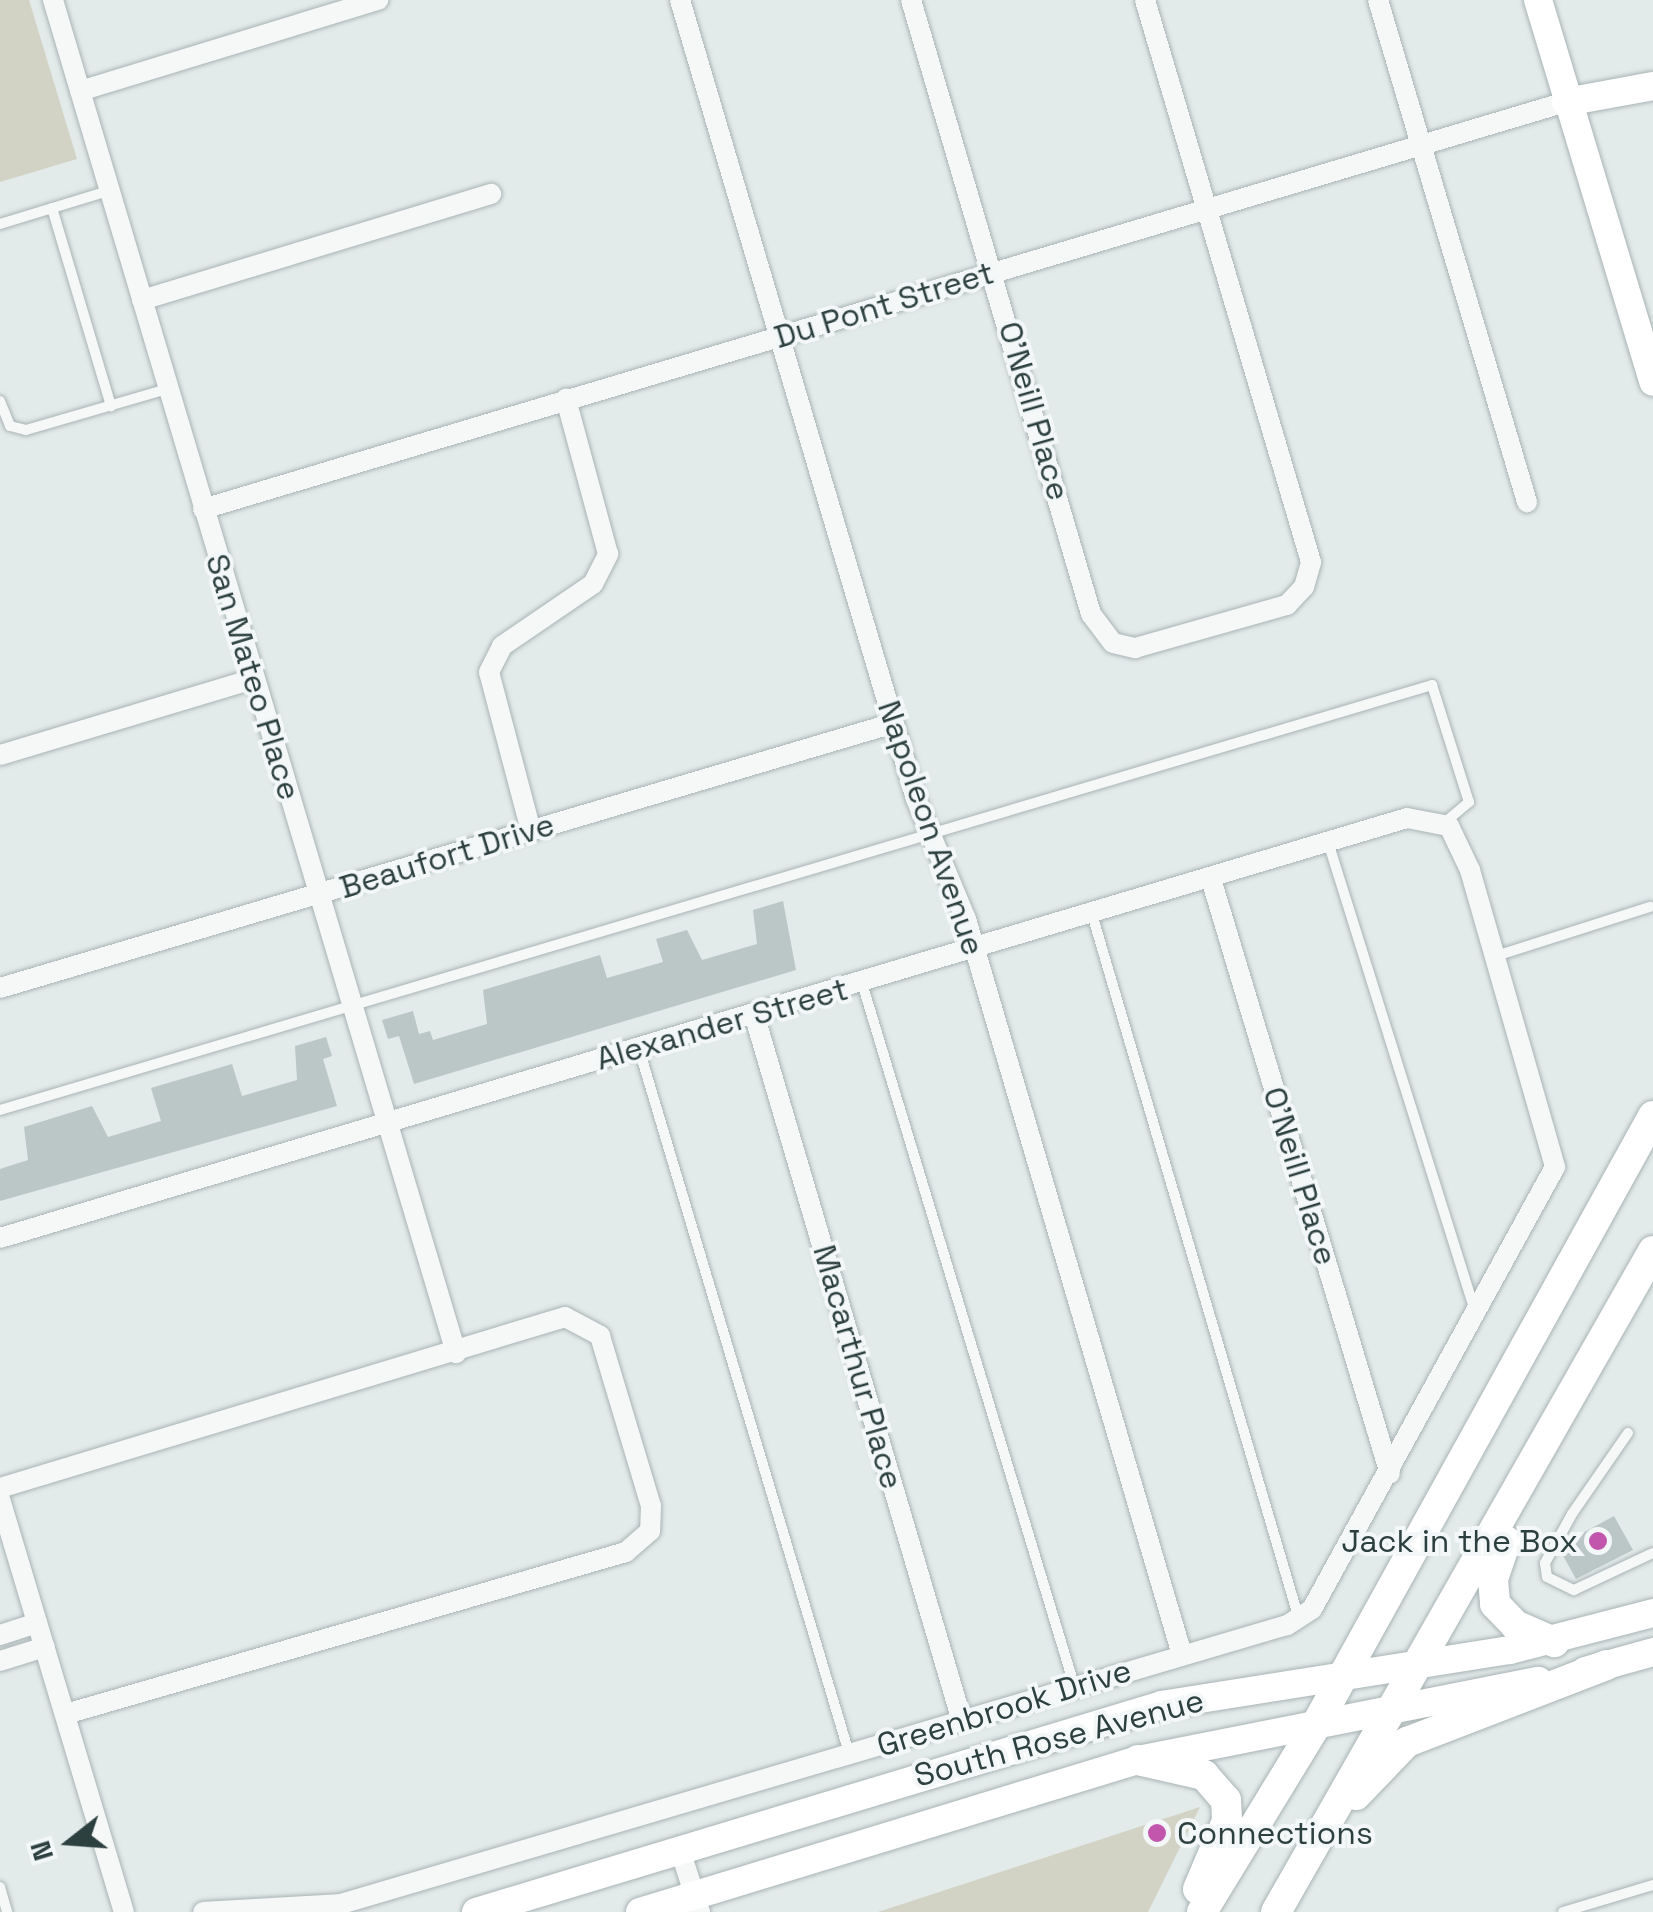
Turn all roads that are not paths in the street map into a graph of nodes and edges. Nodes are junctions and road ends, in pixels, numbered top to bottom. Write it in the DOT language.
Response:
graph roads {
  1 [pos="53,0"];
  2 [pos="378,0"];
  3 [pos="680,0"];
  4 [pos="911,0"];
  5 [pos="1145,0"];
  6 [pos="1378,0"];
  7 [pos="1538,0"];
  8 [pos="1653,86"];
  9 [pos="80,91"];
  10 [pos="1566,102"];
  11 [pos="1421,145"];
  12 [pos="108,191"];
  13 [pos="491,194"];
  14 [pos="52,208"];
  15 [pos="1207,209"];
  16 [pos="0,224"];
  17 [pos="993,272"];
  18 [pos="142,300"];
  19 [pos="780,336"];
  20 [pos="1653,382"];
  21 [pos="167,388"];
  22 [pos="566,399"];
  23 [pos="0,402"];
  24 [pos="111,406"];
  25 [pos="1526,502"];
  26 [pos="203,509"];
  27 [pos="253,679"];
  28 [pos="894,723"];
  29 [pos="0,755"];
  30 [pos="1444,823"];
  31 [pos="532,830"];
  32 [pos="933,834"];
  33 [pos="1328,842"];
  34 [pos="1211,879"];
  35 [pos="319,894"];
  36 [pos="1650,907"];
  37 [pos="1092,914"];
  38 [pos="974,949"];
  39 [pos="1496,956"];
  40 [pos="862,983"];
  41 [pos="0,988"];
  42 [pos="352,1006"];
  43 [pos="754,1014"];
  44 [pos="639,1048"];
  45 [pos="0,1110"];
  46 [pos="1653,1116"];
  47 [pos="387,1123"];
  48 [pos="0,1238"];
  49 [pos="1653,1251"];
  50 [pos="1653,1272"];
  51 [pos="1476,1316"];
  52 [pos="1607,1336"];
  53 [pos="456,1353"];
  54 [pos="1628,1433"];
  55 [pos="1538,1461"];
  56 [pos="1390,1474"];
  57 [pos="0,1488"];
  58 [pos="0,1499"];
  59 [pos="1653,1553"];
  60 [pos="1653,1613"];
  61 [pos="1299,1620"];
  62 [pos="37,1623"];
  63 [pos="0,1635"];
  64 [pos="1554,1642"];
  65 [pos="44,1648"];
  66 [pos="1653,1652"];
  67 [pos="1182,1655"];
  68 [pos="0,1661"];
  69 [pos="1418,1662"];
  70 [pos="1608,1666"];
  71 [pos="1344,1671"];
  72 [pos="1075,1688"];
  73 [pos="1390,1710"];
  74 [pos="66,1714"];
  75 [pos="962,1720"];
  76 [pos="1316,1724"];
  77 [pos="849,1754"];
  78 [pos="1138,1760"];
  79 [pos="1315,1842"];
  80 [pos="680,1850"];
  81 [pos="1653,1886"];
  82 [pos="0,1888"];
  83 [pos="698,1904"];
  84 [pos="8,1912"];
  85 [pos="124,1912"];
  86 [pos="203,1912"];
  87 [pos="476,1912"];
  88 [pos="640,1912"];
  89 [pos="1188,1912"];
  90 [pos="1202,1912"];
  91 [pos="1276,1912"];
  92 [pos="1563,1912"];
  1 -- 9 [label="street, San Mateo Place"];
  2 -- 9 [label="street"];
  3 -- 19 [label="street, Napoleon Avenue"];
  4 -- 17 [label="street, O'Neill Place"];
  5 -- 15 [label="street"];
  6 -- 11 [label="street"];
  7 -- 10 [label="main road"];
  8 -- 10 [label="main road"];
  9 -- 12 [label="street, San Mateo Place"];
  10 -- 11 [label="street, Du Pont Street"];
  10 -- 20 [label="main road"];
  11 -- 15 [label="street, Du Pont Street"];
  11 -- 25 [label="street"];
  12 -- 14 [label="lane"];
  12 -- 18 [label="street, San Mateo Place"];
  13 -- 18 [label="street"];
  14 -- 16 [label="lane"];
  14 -- 24 [label="lane"];
  15 -- 17 [label="street, Du Pont Street"];
  15 -- 17 [label="street, O'Neill Place"];
  17 -- 19 [label="street, Du Pont Street"];
  18 -- 21 [label="street, San Mateo Place"];
  19 -- 22 [label="street, Du Pont Street"];
  19 -- 28 [label="street, Napoleon Avenue"];
  21 -- 24 [label="lane"];
  21 -- 26 [label="street, San Mateo Place"];
  22 -- 26 [label="street, Du Pont Street"];
  22 -- 31 [label="street"];
  23 -- 24 [label="lane"];
  26 -- 27 [label="street, San Mateo Place"];
  27 -- 29 [label="street"];
  27 -- 35 [label="street, San Mateo Place"];
  28 -- 31 [label="street, Beaufort Drive"];
  28 -- 32 [label="street, Napoleon Avenue"];
  30 -- 32 [label="lane"];
  30 -- 33 [label="street, Alexander Street"];
  30 -- 39 [label="street"];
  31 -- 35 [label="street, Beaufort Drive"];
  32 -- 38 [label="street, Napoleon Avenue"];
  32 -- 42 [label="lane"];
  33 -- 34 [label="street, Alexander Street"];
  33 -- 51 [label="lane"];
  34 -- 37 [label="street, Alexander Street"];
  34 -- 56 [label="street, O'Neill Place"];
  35 -- 41 [label="street, Beaufort Drive"];
  35 -- 42 [label="street, San Mateo Place"];
  36 -- 39 [label="lane"];
  37 -- 38 [label="street, Alexander Street"];
  37 -- 61 [label="lane"];
  38 -- 40 [label="street, Alexander Street"];
  38 -- 67 [label="street, Napoleon Avenue"];
  39 -- 51 [label="street"];
  40 -- 43 [label="street, Alexander Street"];
  40 -- 72 [label="lane"];
  42 -- 45 [label="lane"];
  42 -- 47 [label="street, San Mateo Place"];
  43 -- 44 [label="street, Alexander Street"];
  43 -- 75 [label="street, Macarthur Place"];
  44 -- 47 [label="street, Alexander Street"];
  44 -- 77 [label="lane"];
  46 -- 71 [label="main road"];
  47 -- 48 [label="street, Alexander Street"];
  47 -- 53 [label="street, San Mateo Place"];
  49 -- 52 [label="main road"];
  50 -- 52 [label="main road"];
  51 -- 56 [label="street"];
  52 -- 55 [label="main road"];
  53 -- 57 [label="street"];
  53 -- 74 [label="street"];
  54 -- 59 [label="lane"];
  55 -- 64 [label="main road"];
  55 -- 69 [label="main road"];
  56 -- 61 [label="street"];
  58 -- 62 [label="street"];
  60 -- 64 [label="main road, South Rose Avenue"];
  61 -- 67 [label="street, Greenbrook Drive"];
  62 -- 63 [label="street"];
  62 -- 65 [label="street"];
  64 -- 69 [label="main road, South Rose Avenue"];
  65 -- 68 [label="street"];
  65 -- 74 [label="street"];
  66 -- 70 [label="main road, South Rose Avenue"];
  67 -- 72 [label="street, Greenbrook Drive"];
  69 -- 71 [label="main road, South Rose Avenue"];
  69 -- 73 [label="main road"];
  70 -- 73 [label="main road, South Rose Avenue"];
  70 -- 79 [label="main road"];
  71 -- 76 [label="main road"];
  71 -- 80 [label="main road, South Rose Avenue"];
  72 -- 75 [label="street, Greenbrook Drive"];
  73 -- 76 [label="main road, South Rose Avenue"];
  73 -- 79 [label="main road"];
  74 -- 85 [label="street"];
  75 -- 77 [label="street, Greenbrook Drive"];
  76 -- 78 [label="main road, South Rose Avenue"];
  76 -- 90 [label="main road"];
  77 -- 86 [label="street, Greenbrook Drive"];
  78 -- 83 [label="main road, South Rose Avenue"];
  78 -- 89 [label="main road"];
  79 -- 91 [label="main road"];
  80 -- 83 [label="street"];
  80 -- 87 [label="main road, South Rose Avenue"];
  81 -- 92 [label="lane"];
  82 -- 84 [label="lane"];
  83 -- 88 [label="main road, South Rose Avenue"];
}
